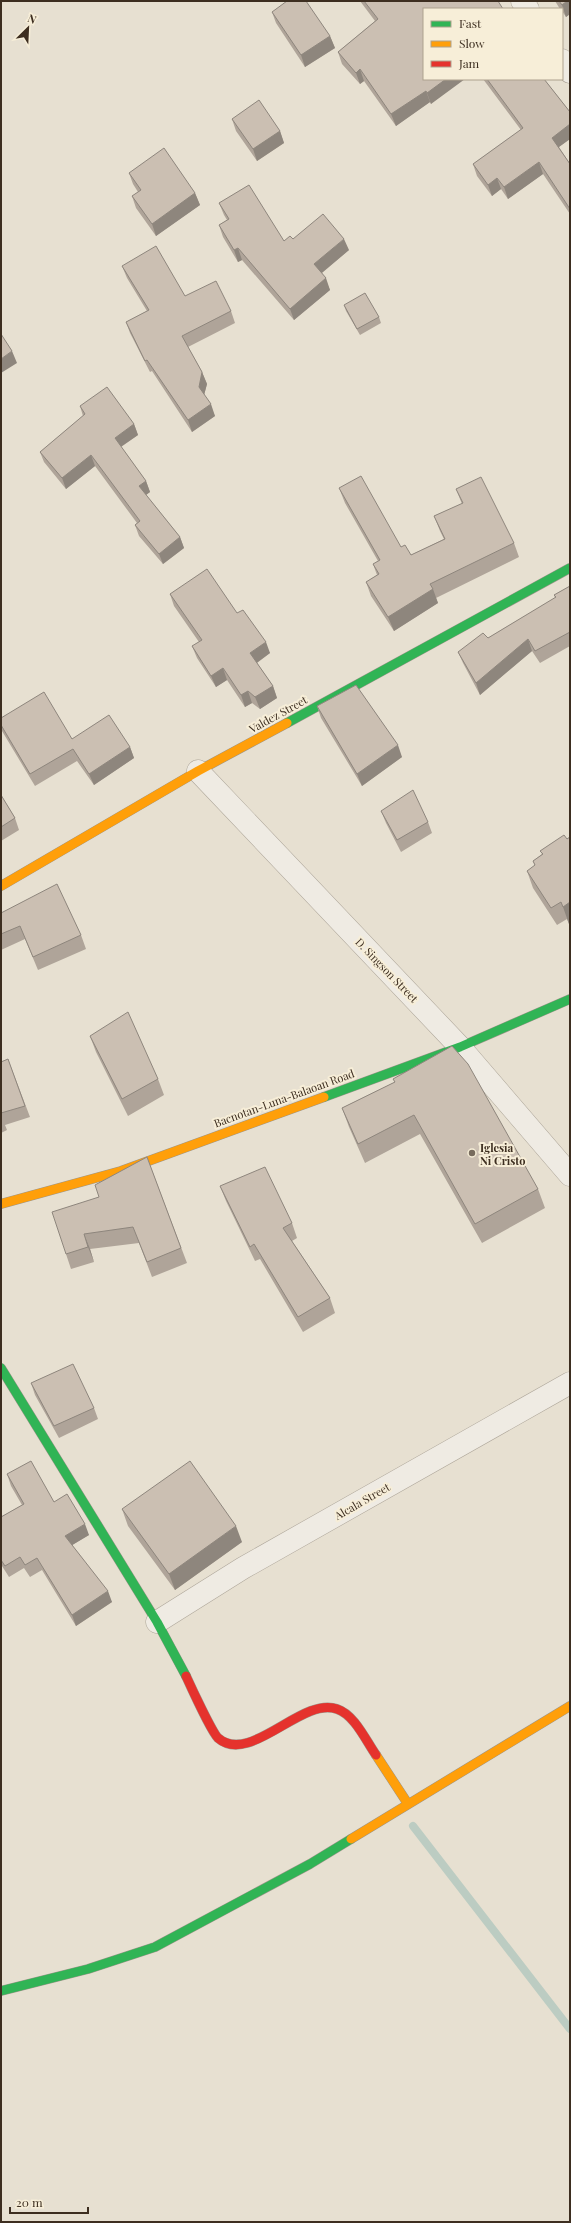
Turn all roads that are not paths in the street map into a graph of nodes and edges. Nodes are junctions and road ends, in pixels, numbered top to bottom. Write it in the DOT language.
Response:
graph roads {
  1 [pos="563,62"];
  2 [pos="570,72"];
  3 [pos="570,568"];
  4 [pos="198,771"];
  5 [pos="1,886"];
  6 [pos="570,999"];
  7 [pos="460,1047"];
  8 [pos="570,1175"];
  9 [pos="1,1204"];
  10 [pos="1,1368"];
  11 [pos="570,1383"];
  12 [pos="157,1622"];
  13 [pos="570,1706"];
  14 [pos="408,1804"];
  15 [pos="1,1991"];
  1 -- 2 [label="street"];
  3 -- 4 [label="street, Valdez Street"];
  4 -- 5 [label="street, Valdez Street"];
  4 -- 7 [label="street, D. Singson Street"];
  6 -- 7 [label="street, Bacnotan-Luna-Balaoan Road"];
  7 -- 8 [label="street, D. Singson Street"];
  7 -- 9 [label="street, Bacnotan-Luna-Balaoan Road"];
  10 -- 12 [label="street"];
  11 -- 12 [label="street, Alcala Street"];
  12 -- 14 [label="street"];
  13 -- 14 [label="street"];
  14 -- 15 [label="street"];
}
